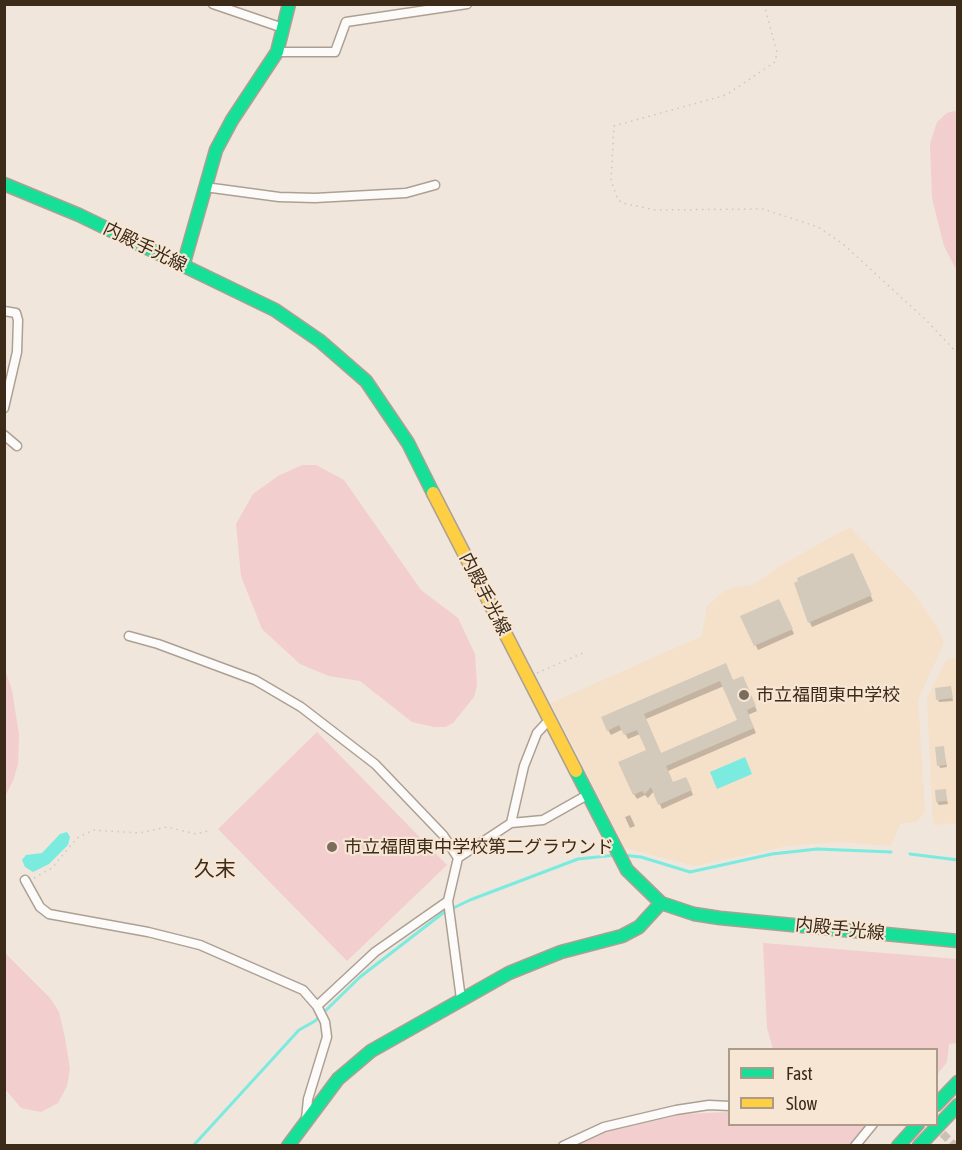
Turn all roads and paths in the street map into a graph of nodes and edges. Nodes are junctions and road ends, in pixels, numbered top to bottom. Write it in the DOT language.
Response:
graph roads {
  1 [pos="213,4"];
  2 [pos="289,4"];
  3 [pos="467,4"];
  4 [pos="764,4"];
  5 [pos="284,24"];
  6 [pos="278,52"];
  7 [pos="4,184"];
  8 [pos="435,185"];
  9 [pos="205,187"];
  10 [pos="183,266"];
  11 [pos="4,311"];
  12 [pos="957,354"];
  13 [pos="4,408"];
  14 [pos="4,435"];
  15 [pos="17,446"];
  16 [pos="129,636"];
  17 [pos="583,653"];
  18 [pos="528,677"];
  19 [pos="550,719"];
  20 [pos="589,794"];
  21 [pos="511,823"];
  22 [pos="208,831"];
  23 [pos="458,858"];
  24 [pos="25,880"];
  25 [pos="448,901"];
  26 [pos="661,903"];
  27 [pos="957,940"];
  28 [pos="461,999"];
  29 [pos="317,1006"];
  30 [pos="957,1082"];
  31 [pos="938,1103"];
  32 [pos="957,1105"];
  33 [pos="728,1106"];
  34 [pos="306,1119"];
  35 [pos="872,1126"];
  36 [pos="917,1126"];
  37 [pos="938,1126"];
  38 [pos="938,1126"];
  39 [pos="288,1146"];
  40 [pos="563,1146"];
  41 [pos="855,1146"];
  42 [pos="898,1146"];
  43 [pos="919,1146"];
  1 -- 5 [label="street"];
  2 -- 5 [label="main road"];
  3 -- 6 [label="street"];
  4 -- 12 [label="path"];
  5 -- 6 [label="main road"];
  6 -- 9 [label="main road"];
  7 -- 10 [label="main road, 内殿手光線"];
  8 -- 9 [label="street"];
  9 -- 10 [label="main road"];
  10 -- 18 [label="main road, 内殿手光線"];
  11 -- 13 [label="street"];
  14 -- 15 [label="street"];
  16 -- 23 [label="street"];
  17 -- 18 [label="path"];
  18 -- 19 [label="main road, 内殿手光線"];
  19 -- 20 [label="main road, 内殿手光線"];
  19 -- 21 [label="street"];
  20 -- 21 [label="street"];
  20 -- 26 [label="main road, 内殿手光線"];
  21 -- 23 [label="street"];
  22 -- 24 [label="path"];
  23 -- 25 [label="street"];
  24 -- 29 [label="street"];
  25 -- 28 [label="street"];
  25 -- 29 [label="street"];
  26 -- 27 [label="main road, 内殿手光線"];
  26 -- 28 [label="main road"];
  28 -- 34 [label="main road"];
  29 -- 34 [label="street"];
  30 -- 31 [label="main road"];
  32 -- 37 [label="main road"];
  33 -- 40 [label="street"];
  34 -- 39 [label="main road"];
  35 -- 41 [label="street"];
  36 -- 42 [label="main road"];
  38 -- 43 [label="main road"];
}
